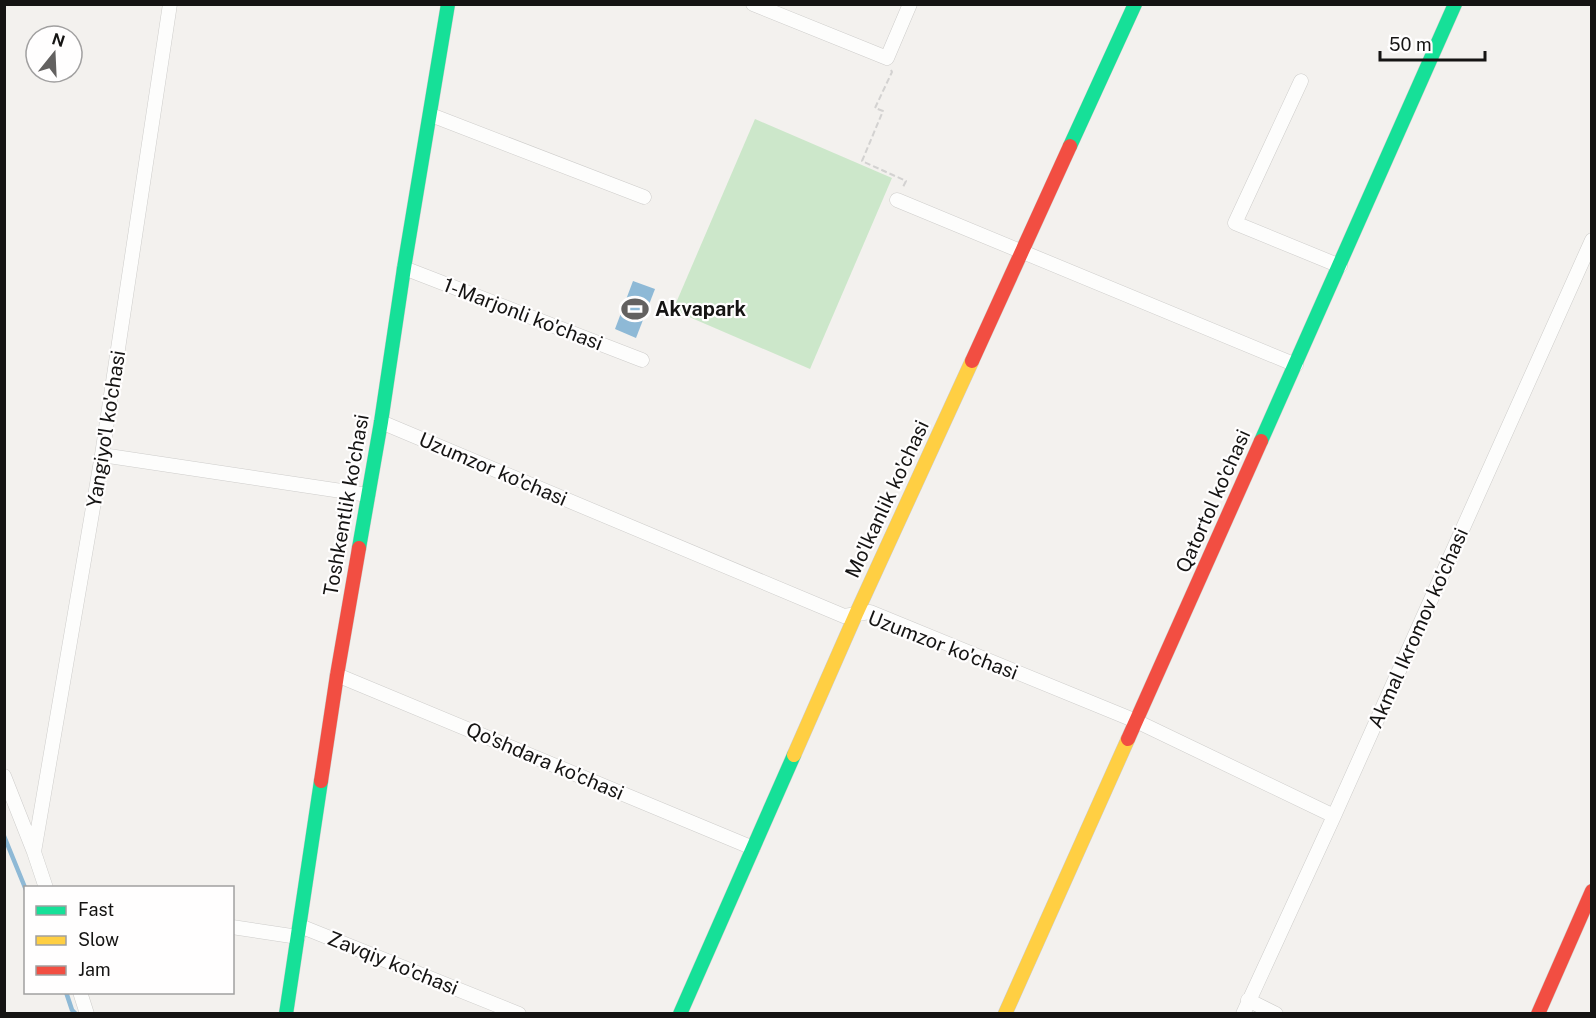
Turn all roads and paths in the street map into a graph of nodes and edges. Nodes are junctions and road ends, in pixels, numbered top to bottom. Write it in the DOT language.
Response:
graph roads {
  1 [pos="170,4"];
  2 [pos="448,4"];
  3 [pos="753,4"];
  4 [pos="910,4"];
  5 [pos="1135,4"];
  6 [pos="1455,4"];
  7 [pos="887,58"];
  8 [pos="1301,81"];
  9 [pos="431,115"];
  10 [pos="644,197"];
  11 [pos="897,200"];
  12 [pos="1590,247"];
  13 [pos="1022,252"];
  14 [pos="1340,266"];
  15 [pos="404,268"];
  16 [pos="642,360"];
  17 [pos="1296,365"];
  18 [pos="381,422"];
  19 [pos="102,455"];
  20 [pos="368,495"];
  21 [pos="856,614"];
  22 [pos="337,675"];
  23 [pos="1136,721"];
  24 [pos="6,783"];
  25 [pos="1334,816"];
  26 [pos="753,848"];
  27 [pos="34,852"];
  28 [pos="45,886"];
  29 [pos="1592,891"];
  30 [pos="234,927"];
  31 [pos="299,931"];
  32 [pos="80,994"];
  33 [pos="1245,1007"];
  34 [pos="87,1014"];
  35 [pos="286,1014"];
  36 [pos="519,1014"];
  37 [pos="680,1014"];
  38 [pos="1005,1014"];
  39 [pos="1276,1014"];
  40 [pos="1538,1014"];
  1 -- 19 [label="street, Yangiyo'l ko'chasi"];
  2 -- 9 [label="street, Toshkentlik ko'chasi"];
  3 -- 7 [label="street"];
  4 -- 7 [label="street"];
  5 -- 13 [label="street, Mo'lkanlik ko'chasi"];
  6 -- 14 [label="street, Qatortol ko'chasi"];
  7 -- 11 [label="path"];
  8 -- 14 [label="street"];
  9 -- 10 [label="street"];
  9 -- 15 [label="street, Toshkentlik ko'chasi"];
  11 -- 13 [label="street"];
  12 -- 25 [label="street, Akmal Ikromov ko'chasi"];
  13 -- 17 [label="street"];
  13 -- 21 [label="street, Mo'lkanlik ko'chasi"];
  14 -- 17 [label="street, Qatortol ko'chasi"];
  15 -- 16 [label="street, 1-Marjonli ko'chasi"];
  15 -- 18 [label="street, Toshkentlik ko'chasi"];
  17 -- 23 [label="street, Qatortol ko'chasi"];
  18 -- 20 [label="street, Toshkentlik ko'chasi"];
  18 -- 21 [label="street, Uzumzor ko'chasi"];
  19 -- 20 [label="street"];
  19 -- 27 [label="street, Yangiyo'l ko'chasi"];
  20 -- 22 [label="street, Toshkentlik ko'chasi"];
  21 -- 23 [label="street, Uzumzor ko'chasi"];
  21 -- 26 [label="street, Mo'lkanlik ko'chasi"];
  22 -- 26 [label="street, Qo'shdara ko'chasi"];
  22 -- 31 [label="street, Toshkentlik ko'chasi"];
  23 -- 25 [label="street, Uzumzor ko'chasi"];
  23 -- 38 [label="street, Qatortol ko'chasi"];
  24 -- 27 [label="street"];
  25 -- 33 [label="street, Akmal Ikromov ko'chasi"];
  26 -- 37 [label="street, Mo'lkanlik ko'chasi"];
  27 -- 28 [label="street"];
  29 -- 40 [label="street"];
  30 -- 31 [label="street, Zavqiy ko'chasi"];
  31 -- 35 [label="street, Toshkentlik ko'chasi"];
  31 -- 36 [label="street, Zavqiy ko'chasi"];
  32 -- 34 [label="street"];
  33 -- 39 [label="street"];
}
